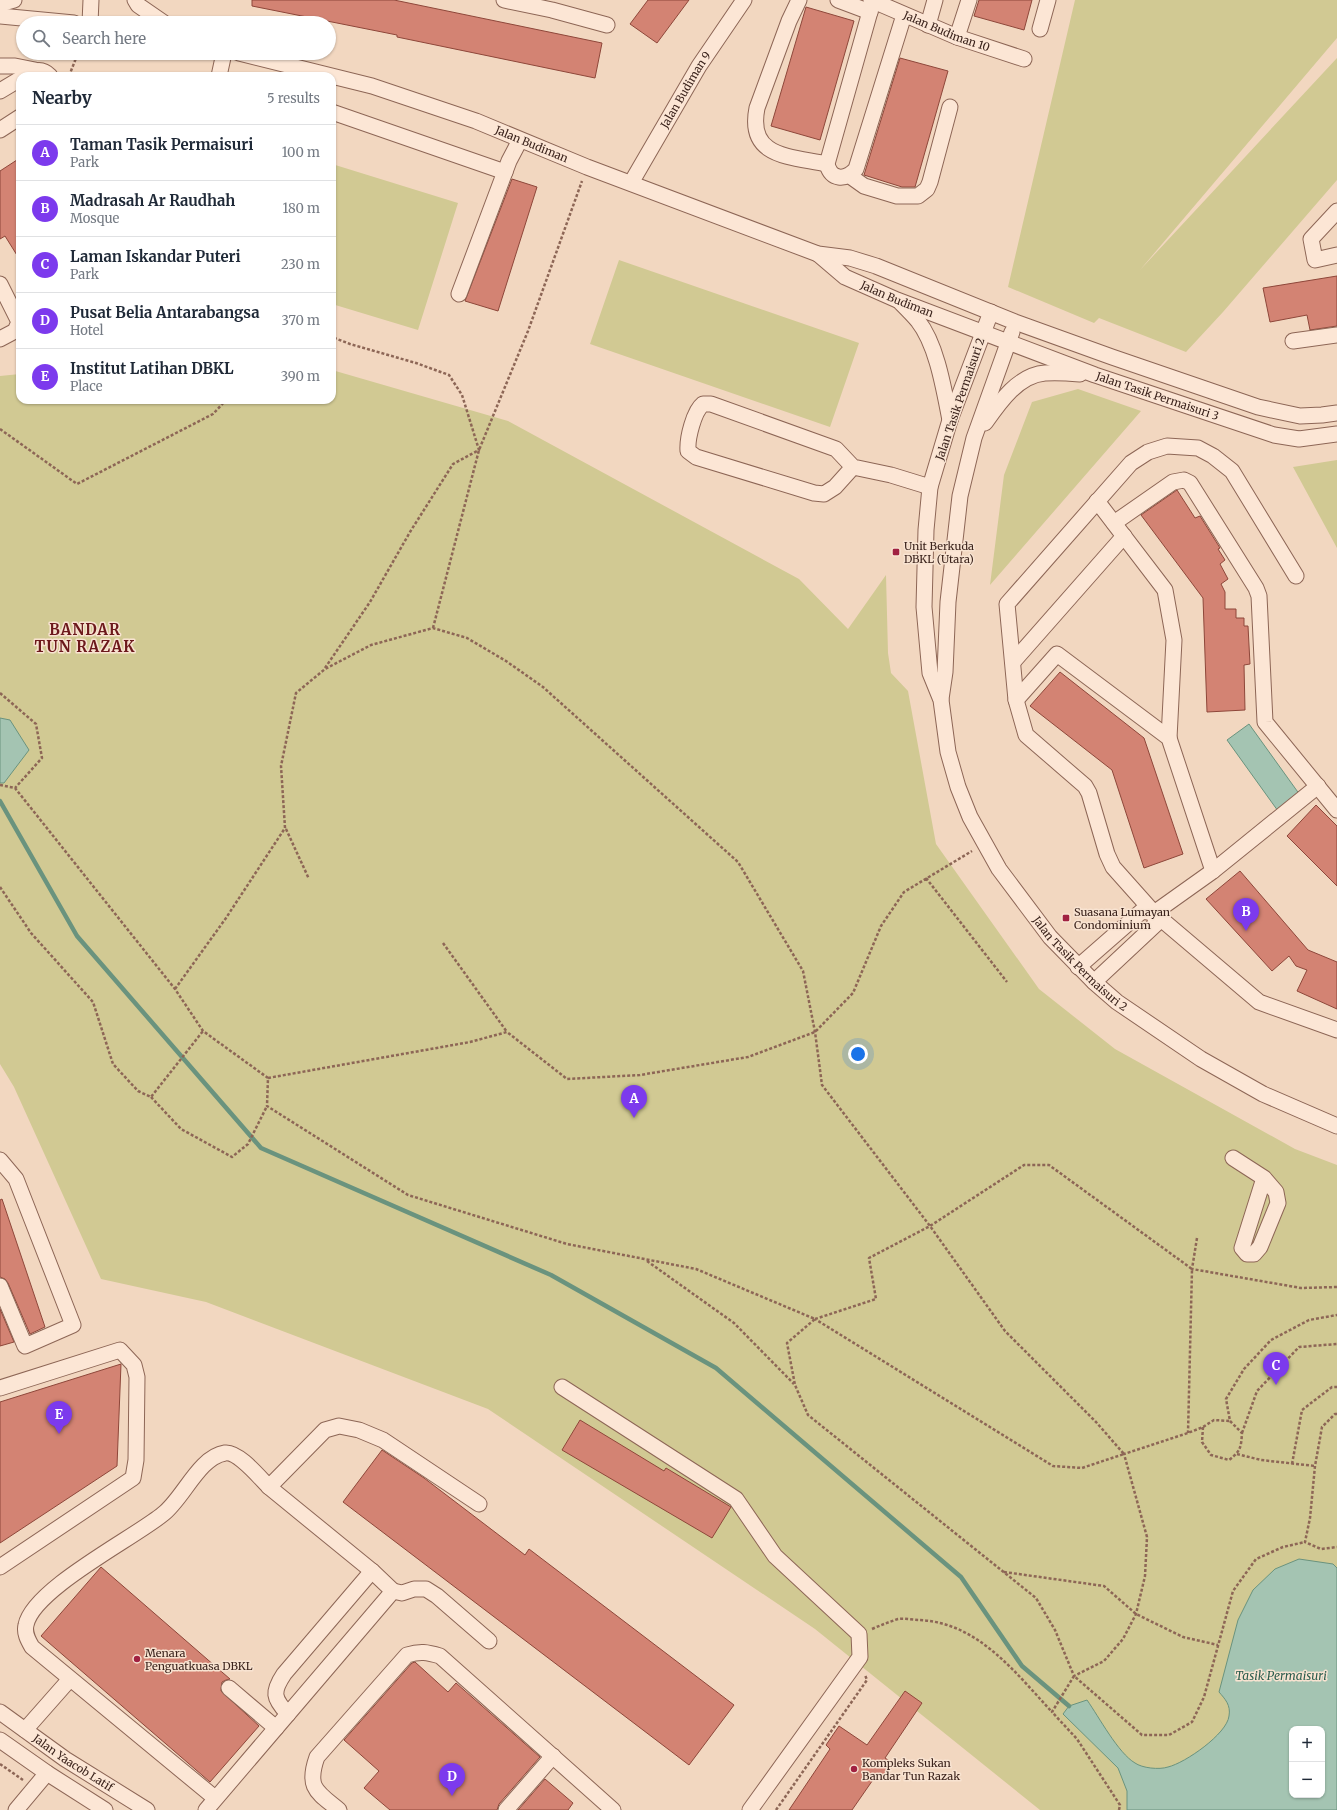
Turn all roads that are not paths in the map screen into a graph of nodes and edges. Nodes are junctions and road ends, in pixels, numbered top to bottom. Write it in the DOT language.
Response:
graph roads {
  1 [pos="14,0"];
  2 [pos="91,0"];
  3 [pos="135,0"];
  4 [pos="504,0"];
  5 [pos="744,0"];
  6 [pos="799,0"];
  7 [pos="838,0"];
  8 [pos="935,0"];
  9 [pos="969,0"];
  10 [pos="1048,0"];
  11 [pos="0,4"];
  12 [pos="556,5"];
  13 [pos="871,5"];
  14 [pos="904,15"];
  15 [pos="0,16"];
  16 [pos="90,16"];
  17 [pos="154,16"];
  18 [pos="16,18"];
  19 [pos="607,25"];
  20 [pos="928,25"];
  21 [pos="1040,29"];
  22 [pos="957,37"];
  23 [pos="1024,59"];
  24 [pos="222,60"];
  25 [pos="267,60"];
  26 [pos="0,66"];
  27 [pos="28,72"];
  28 [pos="220,72"];
  29 [pos="316,72"];
  30 [pos="336,77"];
  31 [pos="16,81"];
  32 [pos="0,91"];
  33 [pos="950,107"];
  34 [pos="336,113"];
  35 [pos="16,120"];
  36 [pos="0,130"];
  37 [pos="520,140"];
  38 [pos="827,164"];
  39 [pos="505,172"];
  40 [pos="850,176"];
  41 [pos="631,183"];
  42 [pos="1337,211"];
  43 [pos="818,254"];
  44 [pos="1337,255"];
  45 [pos="0,284"];
  46 [pos="459,294"];
  47 [pos="897,300"];
  48 [pos="991,312"];
  49 [pos="16,314"];
  50 [pos="1015,322"];
  51 [pos="16,329"];
  52 [pos="983,332"];
  53 [pos="1337,335"];
  54 [pos="0,339"];
  55 [pos="1293,341"];
  56 [pos="1008,342"];
  57 [pos="1095,375"];
  58 [pos="1337,413"];
  59 [pos="950,420"];
  60 [pos="1337,434"];
  61 [pos="974,438"];
  62 [pos="853,467"];
  63 [pos="930,487"];
  64 [pos="1097,501"];
  65 [pos="1114,523"];
  66 [pos="1124,536"];
  67 [pos="1296,576"];
  68 [pos="1013,662"];
  69 [pos="941,700"];
  70 [pos="1016,700"];
  71 [pos="1169,738"];
  72 [pos="1318,786"];
  73 [pos="1337,810"];
  74 [pos="1213,871"];
  75 [pos="1154,913"];
  76 [pos="1078,967"];
  77 [pos="1094,982"];
  78 [pos="1337,1030"];
  79 [pos="1337,1126"];
  80 [pos="1233,1158"];
  81 [pos="0,1160"];
  82 [pos="1264,1178"];
  83 [pos="0,1286"];
  84 [pos="562,1387"];
  85 [pos="0,1388"];
  86 [pos="269,1487"];
  87 [pos="479,1504"];
  88 [pos="0,1568"];
  89 [pos="372,1571"];
  90 [pos="393,1591"];
  91 [pos="489,1641"];
  92 [pos="70,1679"];
  93 [pos="229,1688"];
  94 [pos="0,1712"];
  95 [pos="288,1714"];
  96 [pos="276,1728"];
  97 [pos="25,1730"];
  98 [pos="0,1740"];
  99 [pos="553,1756"];
  100 [pos="47,1774"];
  101 [pos="215,1798"];
  102 [pos="597,1805"];
  103 [pos="16,1810"];
  104 [pos="105,1810"];
  105 [pos="148,1810"];
  106 [pos="206,1810"];
  107 [pos="339,1810"];
  108 [pos="506,1810"];
  109 [pos="613,1810"];
  110 [pos="750,1810"];
  1 -- 11 [label="street"];
  2 -- 16 [label="street"];
  3 -- 17 [label="street"];
  4 -- 12 [label="street"];
  5 -- 41 [label="street, Jalan Budiman 9"];
  6 -- 38 [label="street"];
  7 -- 13 [label="street, Jalan Budiman 10"];
  8 -- 20 [label="street"];
  9 -- 22 [label="street"];
  10 -- 21 [label="street"];
  12 -- 19 [label="street"];
  13 -- 14 [label="street, Jalan Budiman 10"];
  13 -- 38 [label="street"];
  14 -- 20 [label="street, Jalan Budiman 10"];
  14 -- 40 [label="street"];
  15 -- 18 [label="street"];
  20 -- 22 [label="street, Jalan Budiman 10"];
  22 -- 23 [label="street, Jalan Budiman 10"];
  24 -- 28 [label="street"];
  25 -- 29 [label="street, Jalan Budiman"];
  26 -- 27 [label="street"];
  30 -- 37 [label="street, Jalan Budiman"];
  31 -- 32 [label="street"];
  33 -- 40 [label="street"];
  34 -- 39 [label="street"];
  35 -- 36 [label="street"];
  37 -- 39 [label="street"];
  37 -- 41 [label="street, Jalan Budiman"];
  38 -- 40 [label="street"];
  39 -- 46 [label="street"];
  41 -- 43 [label="street, Jalan Budiman"];
  42 -- 44 [label="street"];
  43 -- 47 [label="street, Jalan Budiman"];
  43 -- 48 [label="street, Jalan Budiman"];
  45 -- 49 [label="street"];
  47 -- 52 [label="street, Jalan Budiman"];
  47 -- 59 [label="street"];
  48 -- 50 [label="street, Jalan Tasik Permaisuri 3"];
  48 -- 52 [label="street, Jalan Tasik Permaisuri 2"];
  50 -- 56 [label="street, Jalan Tasik Permaisuri 2"];
  50 -- 58 [label="street, Jalan Tasik Permaisuri 3"];
  51 -- 54 [label="street"];
  52 -- 56 [label="street, Jalan Tasik Permaisuri 3"];
  52 -- 59 [label="street, Jalan Tasik Permaisuri 2"];
  53 -- 55 [label="street"];
  56 -- 57 [label="street, Jalan Tasik Permaisuri 3"];
  56 -- 61 [label="street, Jalan Tasik Permaisuri 2"];
  57 -- 60 [label="street, Jalan Tasik Permaisuri 3"];
  57 -- 61 [label="street"];
  59 -- 63 [label="street, Jalan Tasik Permaisuri 2"];
  61 -- 69 [label="street, Jalan Tasik Permaisuri 2"];
  62 -- 62 [label="street"];
  62 -- 63 [label="street"];
  63 -- 69 [label="street, Jalan Tasik Permaisuri 2"];
  64 -- 65 [label="street"];
  64 -- 67 [label="street"];
  64 -- 68 [label="street"];
  65 -- 66 [label="street"];
  65 -- 72 [label="street"];
  66 -- 68 [label="street"];
  66 -- 71 [label="street"];
  68 -- 70 [label="street"];
  69 -- 76 [label="street, Jalan Tasik Permaisuri 2"];
  70 -- 71 [label="street"];
  70 -- 75 [label="street"];
  71 -- 74 [label="street"];
  72 -- 73 [label="street"];
  72 -- 74 [label="street"];
  74 -- 75 [label="street"];
  75 -- 76 [label="street"];
  75 -- 77 [label="street"];
  75 -- 78 [label="street"];
  76 -- 77 [label="street, Jalan Tasik Permaisuri 2"];
  77 -- 79 [label="street, Jalan Tasik Permaisuri 2"];
  80 -- 82 [label="street"];
  81 -- 83 [label="street"];
  84 -- 110 [label="street"];
  85 -- 88 [label="street"];
  86 -- 87 [label="street"];
  86 -- 89 [label="street"];
  86 -- 92 [label="street"];
  89 -- 90 [label="street"];
  89 -- 95 [label="street"];
  90 -- 91 [label="street"];
  90 -- 95 [label="street"];
  92 -- 97 [label="street"];
  92 -- 101 [label="street"];
  93 -- 96 [label="street"];
  94 -- 97 [label="street, Jalan Yaacob Latif"];
  95 -- 96 [label="street"];
  96 -- 101 [label="street"];
  97 -- 105 [label="street, Jalan Yaacob Latif"];
  98 -- 100 [label="street, Jalan Yaacob Latif"];
  99 -- 102 [label="street"];
  99 -- 107 [label="street"];
  99 -- 108 [label="street"];
  100 -- 103 [label="street"];
  100 -- 104 [label="street, Jalan Yaacob Latif"];
  101 -- 106 [label="street"];
  102 -- 109 [label="street"];
}
